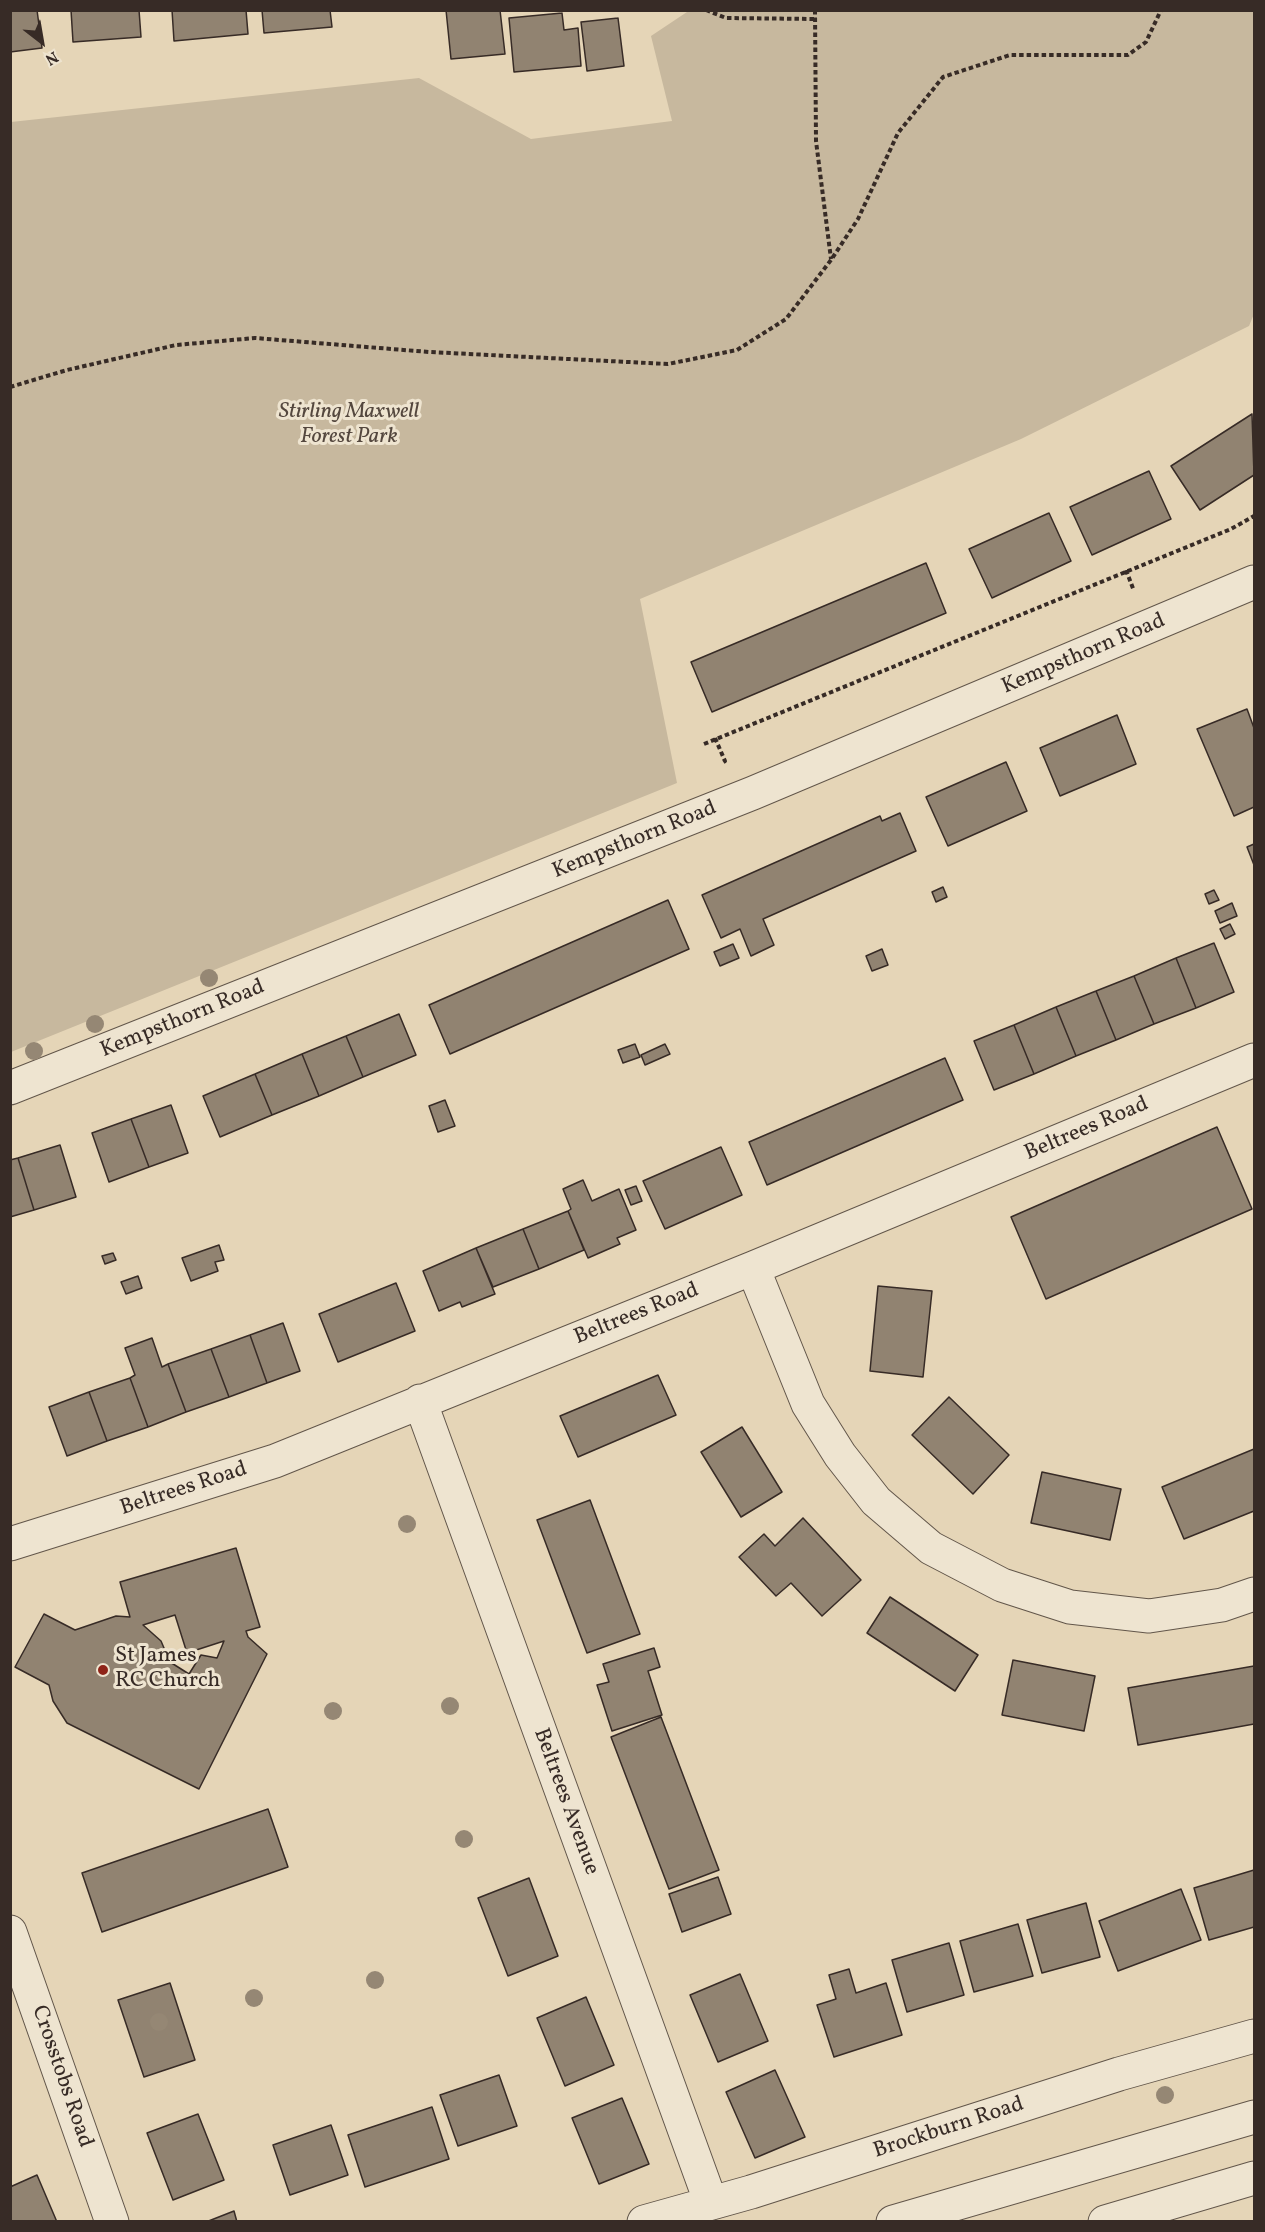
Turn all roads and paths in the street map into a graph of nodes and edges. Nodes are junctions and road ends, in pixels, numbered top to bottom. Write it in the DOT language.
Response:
graph roads {
  1 [pos="706,10"];
  2 [pos="815,10"];
  3 [pos="1161,10"];
  4 [pos="815,19"];
  5 [pos="831,260"];
  6 [pos="10,387"];
  7 [pos="1254,516"];
  8 [pos="1254,582"];
  9 [pos="704,744"];
  10 [pos="1254,1060"];
  11 [pos="10,1088"];
  12 [pos="753,1268"];
  13 [pos="420,1401"];
  14 [pos="10,1544"];
  15 [pos="1254,1594"];
  16 [pos="14,1951"];
  17 [pos="1254,2036"];
  18 [pos="1254,2117"];
  19 [pos="1254,2178"];
  20 [pos="711,2203"];
  21 [pos="112,2222"];
  22 [pos="644,2222"];
  23 [pos="893,2222"];
  24 [pos="1105,2222"];
  1 -- 4 [label="path"];
  2 -- 4 [label="path"];
  3 -- 5 [label="path"];
  4 -- 5 [label="path"];
  5 -- 6 [label="path"];
  7 -- 9 [label="path"];
  8 -- 11 [label="street, Kempsthorn Road"];
  10 -- 12 [label="street, Beltrees Road"];
  12 -- 13 [label="street, Beltrees Road"];
  12 -- 15 [label="street"];
  13 -- 14 [label="street, Beltrees Road"];
  13 -- 20 [label="street, Beltrees Avenue"];
  16 -- 21 [label="street, Crosstobs Road"];
  17 -- 20 [label="street, Brockburn Road"];
  18 -- 23 [label="street"];
  19 -- 24 [label="street"];
  20 -- 22 [label="street, Brockburn Road"];
}
